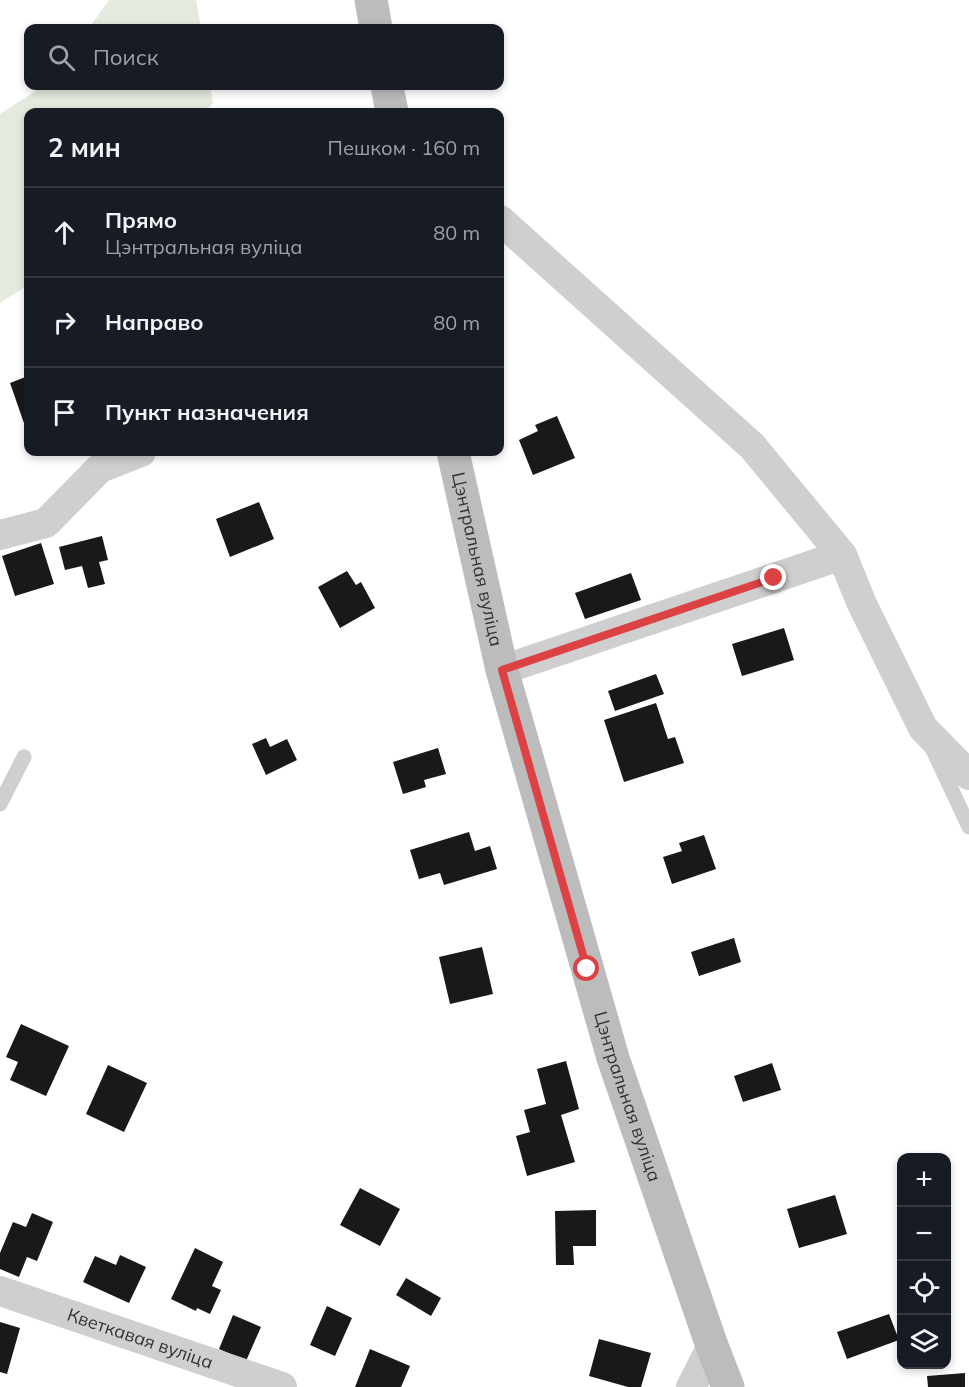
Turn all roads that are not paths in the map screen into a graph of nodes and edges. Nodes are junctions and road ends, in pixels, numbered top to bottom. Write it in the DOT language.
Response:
graph roads {
  1 [pos="371,0"];
  2 [pos="375,24"];
  3 [pos="388,90"];
  4 [pos="391,108"];
  5 [pos="504,224"];
  6 [pos="131,456"];
  7 [pos="454,456"];
  8 [pos="0,535"];
  9 [pos="842,555"];
  10 [pos="502,670"];
  11 [pos="923,728"];
  12 [pos="24,756"];
  13 [pos="969,775"];
  14 [pos="0,804"];
  15 [pos="969,827"];
  16 [pos="0,1291"];
  17 [pos="712,1347"];
  18 [pos="250,1382"];
  19 [pos="282,1387"];
  20 [pos="691,1387"];
  21 [pos="728,1387"];
  1 -- 2 [label="street"];
  3 -- 4 [label="street"];
  5 -- 9 [label="street"];
  6 -- 8 [label="street"];
  7 -- 10 [label="street, Цэнтральная вуліца"];
  9 -- 10 [label="street"];
  9 -- 11 [label="street"];
  10 -- 17 [label="street, Цэнтральная вуліца"];
  11 -- 13 [label="street"];
  11 -- 15 [label="lane"];
  12 -- 14 [label="lane"];
  16 -- 18 [label="street, Кветкавая вуліца"];
  17 -- 20 [label="street"];
  17 -- 21 [label="street, Цэнтральная вуліца"];
  18 -- 19 [label="street, Кветкавая вуліца"];
}
